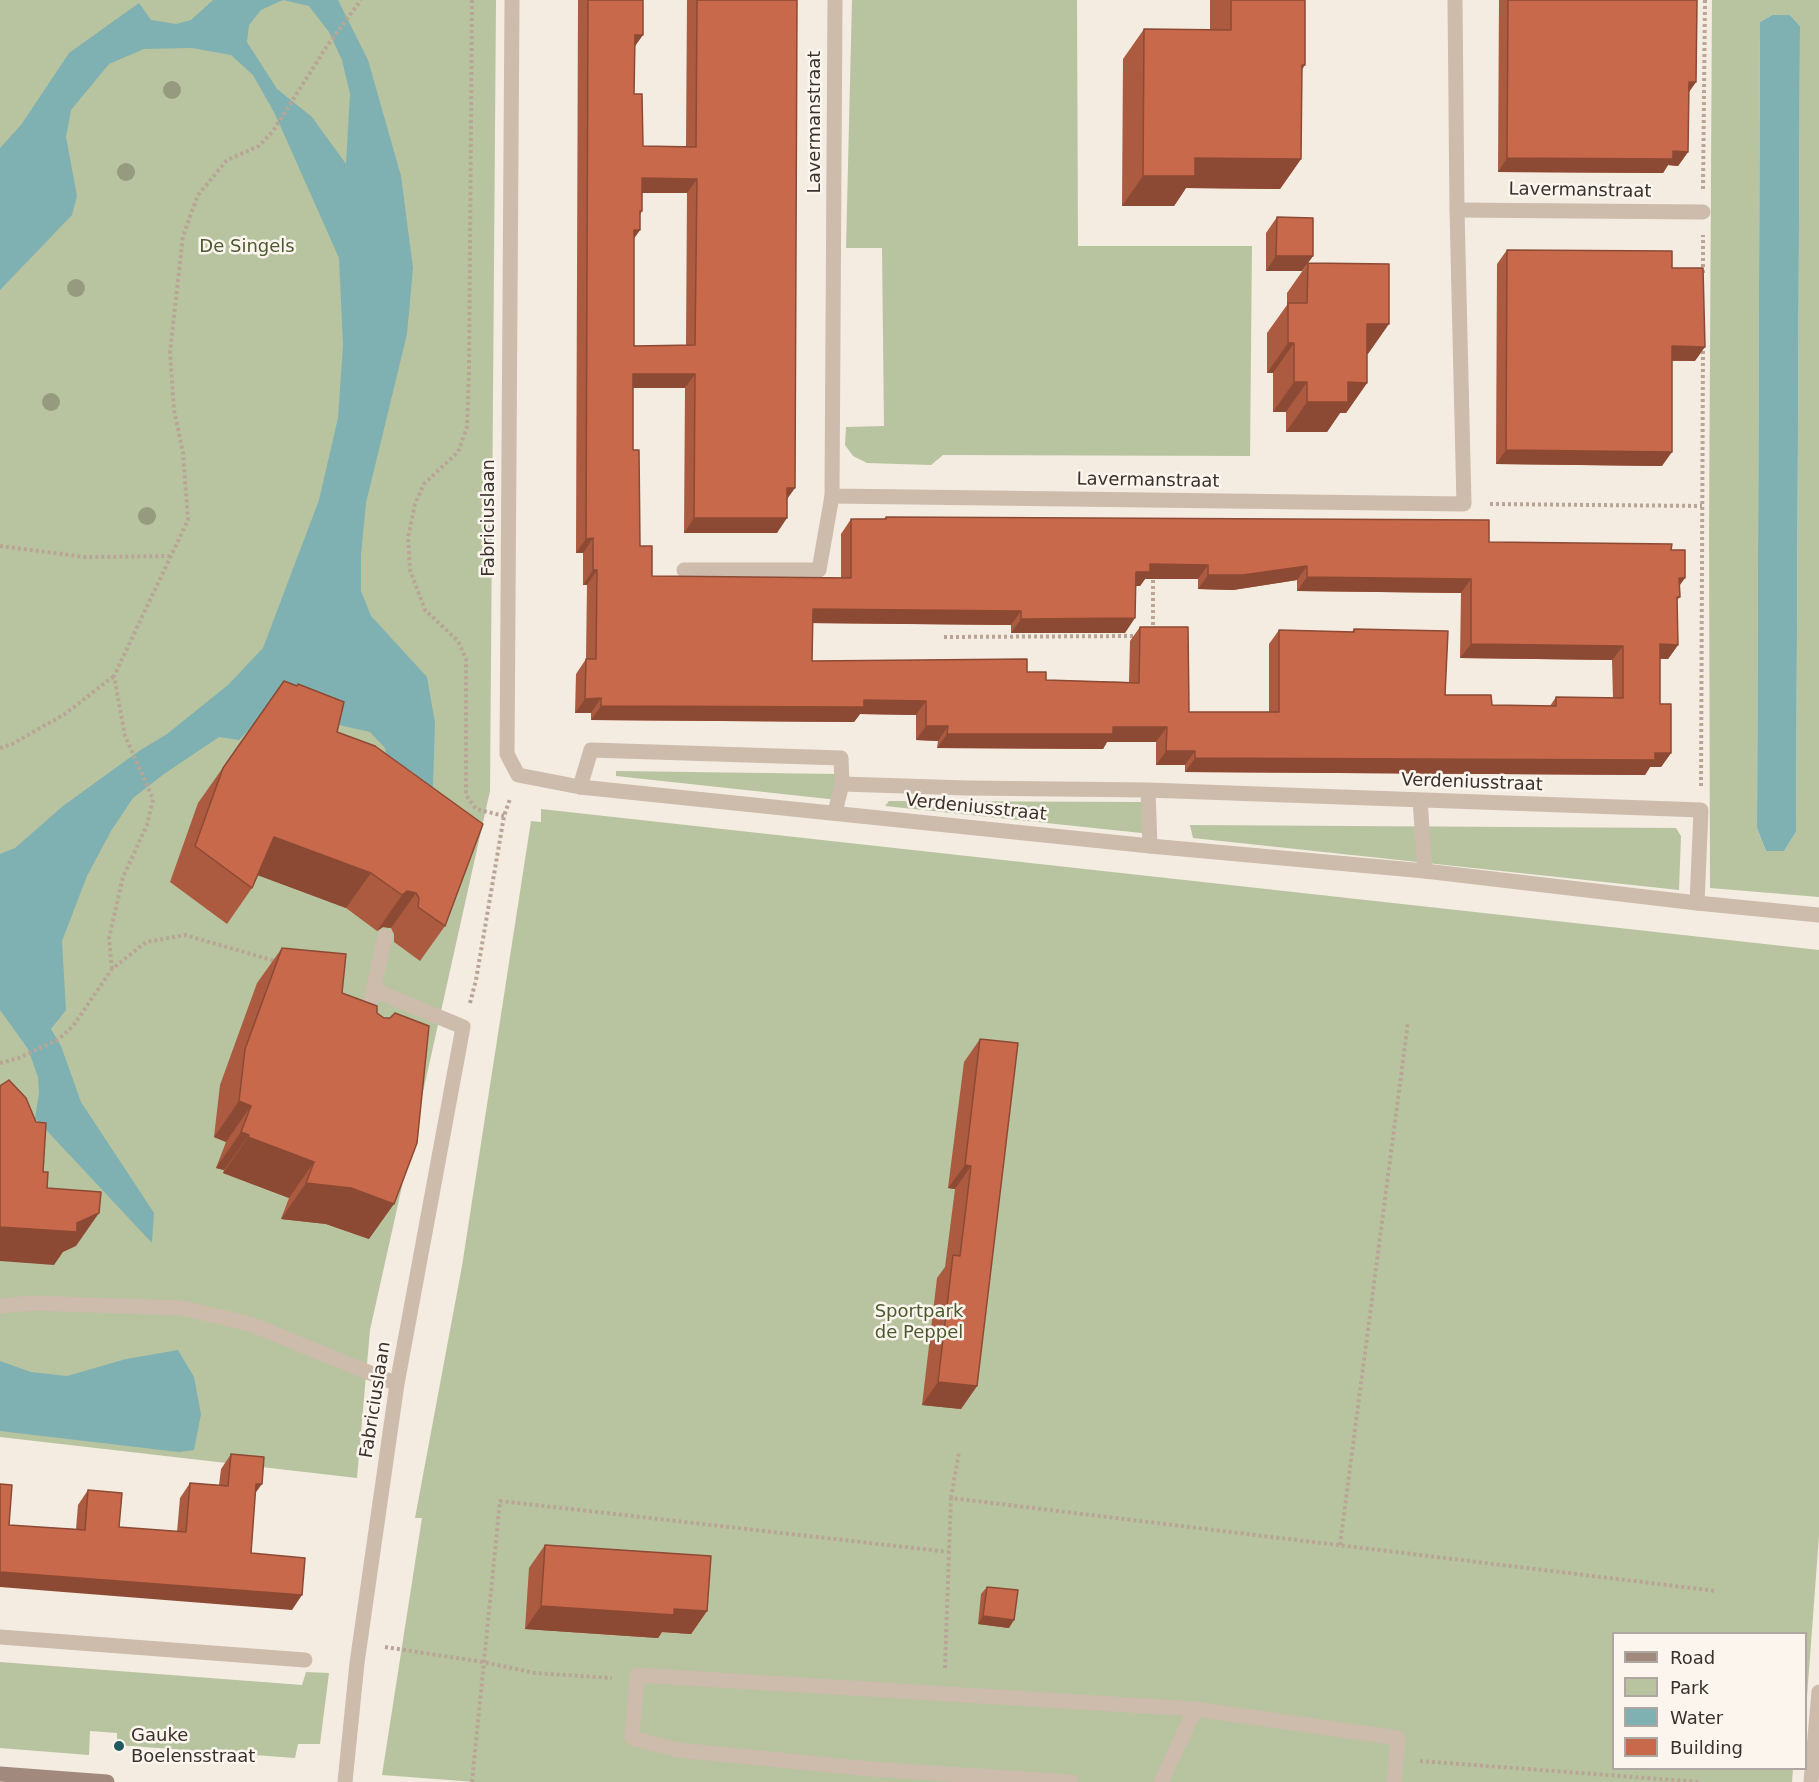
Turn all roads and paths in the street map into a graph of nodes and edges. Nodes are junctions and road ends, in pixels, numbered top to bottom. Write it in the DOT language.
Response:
graph roads {
  1 [pos="361,0"];
  2 [pos="472,0"];
  3 [pos="512,0"];
  4 [pos="835,0"];
  5 [pos="1455,0"];
  6 [pos="1705,0"];
  7 [pos="1457,210"];
  8 [pos="1703,212"];
  9 [pos="1703,283"];
  10 [pos="1702,342"];
  11 [pos="832,496"];
  12 [pos="1464,504"];
  13 [pos="1702,506"];
  14 [pos="0,546"];
  15 [pos="169,556"];
  16 [pos="1153,568"];
  17 [pos="684,570"];
  18 [pos="1141,636"];
  19 [pos="1153,636"];
  20 [pos="944,637"];
  21 [pos="114,676"];
  22 [pos="0,748"];
  23 [pos="518,775"];
  24 [pos="842,784"];
  25 [pos="580,787"];
  26 [pos="1148,790"];
  27 [pos="1420,800"];
  28 [pos="1701,810"];
  29 [pos="835,812"];
  30 [pos="504,816"];
  31 [pos="1150,846"];
  32 [pos="1425,872"];
  33 [pos="1697,903"];
  34 [pos="1819,915"];
  35 [pos="385,936"];
  36 [pos="285,964"];
  37 [pos="112,969"];
  38 [pos="374,990"];
  39 [pos="1408,1022"];
  40 [pos="463,1027"];
  41 [pos="363,1034"];
  42 [pos="0,1064"];
  43 [pos="0,1306"];
  44 [pos="397,1384"];
  45 [pos="959,1452"];
  46 [pos="951,1498"];
  47 [pos="1340,1545"];
  48 [pos="949,1552"];
  49 [pos="1716,1591"];
  50 [pos="0,1637"];
  51 [pos="359,1645"];
  52 [pos="305,1660"];
  53 [pos="483,1662"];
  54 [pos="637,1679"];
  55 [pos="1819,1692"];
  56 [pos="944,1694"];
  57 [pos="1195,1709"];
  58 [pos="1396,1759"];
  59 [pos="0,1774"];
  60 [pos="107,1782"];
  61 [pos="345,1782"];
  62 [pos="472,1782"];
  63 [pos="1071,1782"];
  64 [pos="1161,1782"];
  65 [pos="1394,1782"];
  66 [pos="1700,1782"];
  67 [pos="1811,1782"];
  1 -- 15 [label="path"];
  2 -- 30 [label="path"];
  3 -- 23 [label="street, Fabriciuslaan"];
  4 -- 11 [label="street, Lavermanstraat"];
  5 -- 7 [label="street"];
  6 -- 8 [label="path"];
  7 -- 8 [label="street, Lavermanstraat"];
  7 -- 12 [label="street"];
  8 -- 9 [label="path"];
  10 -- 13 [label="path"];
  11 -- 12 [label="street, Lavermanstraat"];
  11 -- 17 [label="street, Lavermanstraat"];
  12 -- 13 [label="path"];
  13 -- 28 [label="path"];
  14 -- 15 [label="path"];
  15 -- 21 [label="path"];
  16 -- 19 [label="path"];
  18 -- 20 [label="path"];
  21 -- 22 [label="path"];
  21 -- 37 [label="path"];
  23 -- 25 [label="street, Verdeniusstraat"];
  23 -- 30 [label="path"];
  24 -- 25 [label="street"];
  24 -- 26 [label="street, Verdeniusstraat"];
  24 -- 29 [label="street"];
  25 -- 29 [label="street, Verdeniusstraat"];
  26 -- 27 [label="street, Verdeniusstraat"];
  26 -- 31 [label="street"];
  27 -- 28 [label="street, Verdeniusstraat"];
  27 -- 32 [label="street"];
  28 -- 33 [label="street"];
  29 -- 31 [label="street, Verdeniusstraat"];
  30 -- 40 [label="path"];
  31 -- 32 [label="street, Verdeniusstraat"];
  32 -- 33 [label="street, Verdeniusstraat"];
  33 -- 34 [label="street, Verdeniusstraat"];
  35 -- 38 [label="street"];
  36 -- 37 [label="path"];
  37 -- 42 [label="path"];
  38 -- 40 [label="street"];
  38 -- 41 [label="street"];
  39 -- 47 [label="path"];
  40 -- 44 [label="street, Fabriciuslaan"];
  43 -- 44 [label="street"];
  44 -- 51 [label="street, Fabriciuslaan"];
  45 -- 46 [label="path"];
  46 -- 47 [label="path"];
  46 -- 48 [label="path"];
  47 -- 49 [label="path"];
  48 -- 53 [label="path"];
  48 -- 56 [label="path"];
  50 -- 52 [label="street"];
  51 -- 53 [label="path"];
  51 -- 61 [label="street, Fabriciuslaan"];
  53 -- 54 [label="path"];
  53 -- 62 [label="path"];
  54 -- 56 [label="street"];
  54 -- 63 [label="street"];
  55 -- 67 [label="street"];
  56 -- 57 [label="street"];
  57 -- 58 [label="street"];
  57 -- 64 [label="street"];
  58 -- 65 [label="street"];
  58 -- 66 [label="path"];
  59 -- 60 [label="main road"];
}
